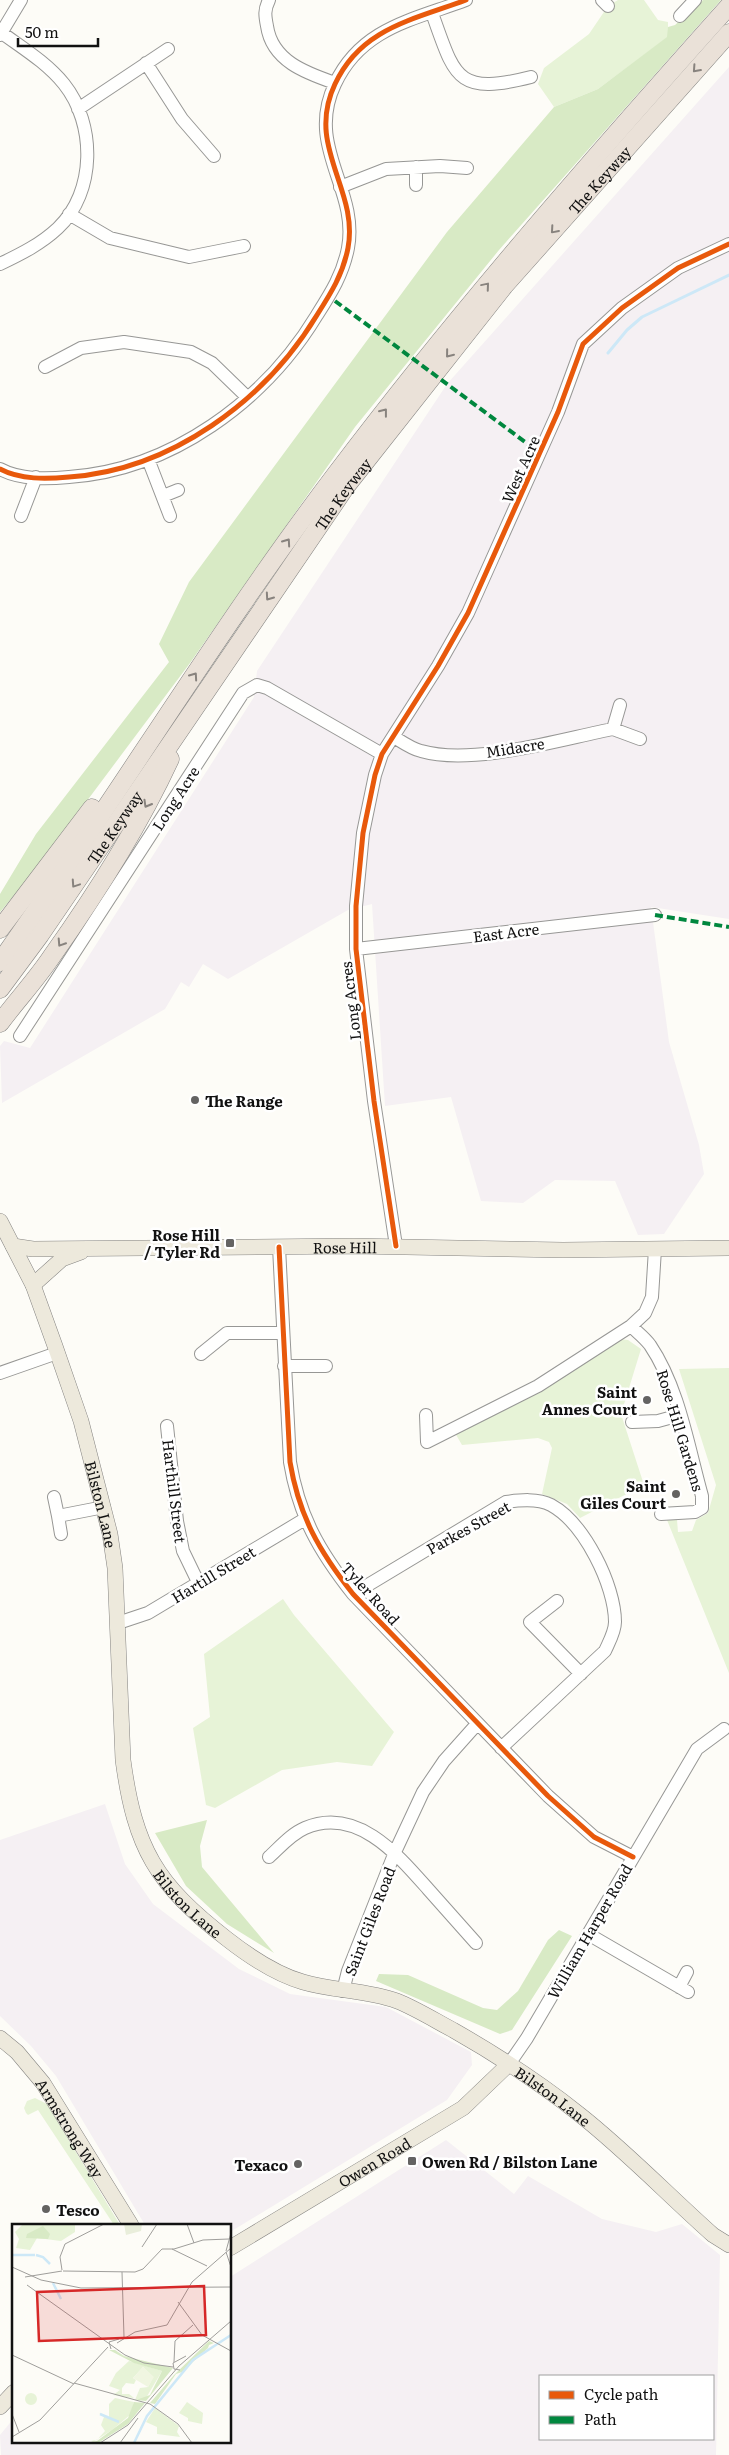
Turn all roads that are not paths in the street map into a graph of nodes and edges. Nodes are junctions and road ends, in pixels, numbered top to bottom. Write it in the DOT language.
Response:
graph roads {
  1 [pos="21,0"];
  2 [pos="269,0"];
  3 [pos="466,0"];
  4 [pos="695,0"];
  5 [pos="729,6"];
  6 [pos="432,13"];
  7 [pos="680,16"];
  8 [pos="729,32"];
  9 [pos="1,34"];
  10 [pos="168,49"];
  11 [pos="146,63"];
  12 [pos="531,77"];
  13 [pos="335,83"];
  14 [pos="78,109"];
  15 [pos="214,156"];
  16 [pos="416,167"];
  17 [pos="467,168"];
  18 [pos="416,185"];
  19 [pos="340,187"];
  20 [pos="69,214"];
  21 [pos="729,244"];
  22 [pos="244,246"];
  23 [pos="0,264"];
  24 [pos="45,367"];
  25 [pos="247,397"];
  26 [pos="148,459"];
  27 [pos="0,469"];
  28 [pos="36,477"];
  29 [pos="178,490"];
  30 [pos="163,496"];
  31 [pos="21,516"];
  32 [pos="170,516"];
  33 [pos="620,705"];
  34 [pos="191,713"];
  35 [pos="166,716"];
  36 [pos="613,729"];
  37 [pos="394,737"];
  38 [pos="640,738"];
  39 [pos="382,754"];
  40 [pos="655,915"];
  41 [pos="0,929"];
  42 [pos="356,949"];
  43 [pos="0,962"];
  44 [pos="0,989"];
  45 [pos="0,1023"];
  46 [pos="20,1036"];
  47 [pos="0,1221"];
  48 [pos="13,1246"];
  49 [pos="396,1246"];
  50 [pos="96,1248"];
  51 [pos="280,1248"];
  52 [pos="729,1248"];
  53 [pos="655,1249"];
  54 [pos="33,1285"];
  55 [pos="631,1326"];
  56 [pos="282,1333"];
  57 [pos="57,1353"];
  58 [pos="200,1354"];
  59 [pos="284,1366"];
  60 [pos="326,1366"];
  61 [pos="0,1373"];
  62 [pos="426,1415"];
  63 [pos="680,1415"];
  64 [pos="632,1422"];
  65 [pos="167,1426"];
  66 [pos="54,1497"];
  67 [pos="104,1507"];
  68 [pos="661,1514"];
  69 [pos="58,1516"];
  70 [pos="305,1519"];
  71 [pos="61,1534"];
  72 [pos="198,1582"];
  73 [pos="353,1594"];
  74 [pos="557,1601"];
  75 [pos="118,1623"];
  76 [pos="582,1674"];
  77 [pos="477,1724"];
  78 [pos="724,1729"];
  79 [pos="501,1748"];
  80 [pos="396,1852"];
  81 [pos="269,1857"];
  82 [pos="633,1857"];
  83 [pos="588,1934"];
  84 [pos="476,1944"];
  85 [pos="687,1972"];
  86 [pos="343,1991"];
  87 [pos="0,2038"];
  88 [pos="508,2064"];
  89 [pos="130,2224"];
  90 [pos="728,2245"];
  91 [pos="231,2247"];
  92 [pos="12,2394"];
  93 [pos="0,2407"];
  1 -- 9 [label="street"];
  2 -- 13 [label="street"];
  3 -- 6 [label="street"];
  4 -- 7 [label="street"];
  35 -- 5 [label="highway, The Keyway, one-way"];
  6 -- 12 [label="street"];
  6 -- 13 [label="street"];
  8 -- 34 [label="highway, The Keyway, one-way"];
  9 -- 14 [label="street"];
  10 -- 11 [label="street"];
  11 -- 14 [label="street"];
  11 -- 15 [label="street"];
  13 -- 19 [label="street"];
  14 -- 20 [label="street"];
  16 -- 17 [label="street"];
  16 -- 18 [label="street"];
  16 -- 19 [label="street"];
  19 -- 25 [label="street"];
  20 -- 22 [label="street"];
  20 -- 23 [label="street"];
  21 -- 37 [label="street, West Acre"];
  24 -- 25 [label="street"];
  25 -- 26 [label="street"];
  26 -- 28 [label="street"];
  26 -- 30 [label="street"];
  27 -- 28 [label="street"];
  28 -- 31 [label="street"];
  29 -- 30 [label="street"];
  30 -- 32 [label="street"];
  33 -- 36 [label="street"];
  34 -- 44 [label="highway, The Keyway, one-way"];
  34 -- 45 [label="highway, one-way"];
  35 -- 41 [label="highway"];
  35 -- 43 [label="highway, The Keyway"];
  36 -- 37 [label="street, Midacre"];
  36 -- 38 [label="street"];
  37 -- 39 [label="street, West Acre"];
  39 -- 42 [label="street, Long Acres"];
  39 -- 46 [label="street, Long Acre"];
  40 -- 42 [label="street, East Acre"];
  42 -- 49 [label="street, Long Acres"];
  47 -- 48 [label="main road, Bilston Lane"];
  48 -- 50 [label="main road, Rose Hill"];
  48 -- 54 [label="main road, Bilston Lane"];
  49 -- 51 [label="main road, Rose Hill"];
  49 -- 53 [label="main road, Rose Hill"];
  50 -- 51 [label="main road, Rose Hill"];
  50 -- 54 [label="main road, Rose Hill"];
  51 -- 56 [label="street, Tyler Road"];
  52 -- 53 [label="main road, Rose Hill"];
  53 -- 55 [label="street"];
  54 -- 57 [label="main road, Bilston Lane"];
  55 -- 62 [label="street"];
  55 -- 63 [label="street, Rose Hill Gardens"];
  56 -- 58 [label="street"];
  56 -- 59 [label="street, Tyler Road"];
  57 -- 61 [label="street"];
  57 -- 67 [label="main road, Bilston Lane"];
  59 -- 60 [label="street"];
  59 -- 70 [label="street, Tyler Road"];
  63 -- 64 [label="street"];
  63 -- 68 [label="street, Rose Hill Gardens"];
  65 -- 72 [label="street, Harthill Street"];
  66 -- 69 [label="street"];
  67 -- 69 [label="street"];
  67 -- 75 [label="main road, Bilston Lane"];
  69 -- 71 [label="street"];
  70 -- 72 [label="street, Hartill Street"];
  70 -- 73 [label="street, Tyler Road"];
  72 -- 75 [label="street, Hartill Street"];
  73 -- 76 [label="street, Parkes Street"];
  73 -- 77 [label="street, Tyler Road"];
  74 -- 76 [label="street"];
  75 -- 86 [label="main road, Bilston Lane"];
  76 -- 79 [label="street, Parkes Street"];
  77 -- 79 [label="street, Tyler Road"];
  77 -- 80 [label="street, Saint Giles Road"];
  78 -- 82 [label="street, William Harper Road"];
  79 -- 82 [label="street, Tyler Road"];
  80 -- 81 [label="street, Saint Giles Road"];
  80 -- 84 [label="street, Saint Giles Road"];
  80 -- 86 [label="street, Saint Giles Road"];
  82 -- 83 [label="street, William Harper Road"];
  83 -- 85 [label="street"];
  83 -- 88 [label="street, William Harper Road"];
  86 -- 88 [label="main road, Bilston Lane"];
  87 -- 89 [label="main road, Armstrong Way"];
  88 -- 90 [label="main road, Bilston Lane"];
  88 -- 91 [label="main road, Owen Road"];
  92 -- 93 [label="main road"];
}
